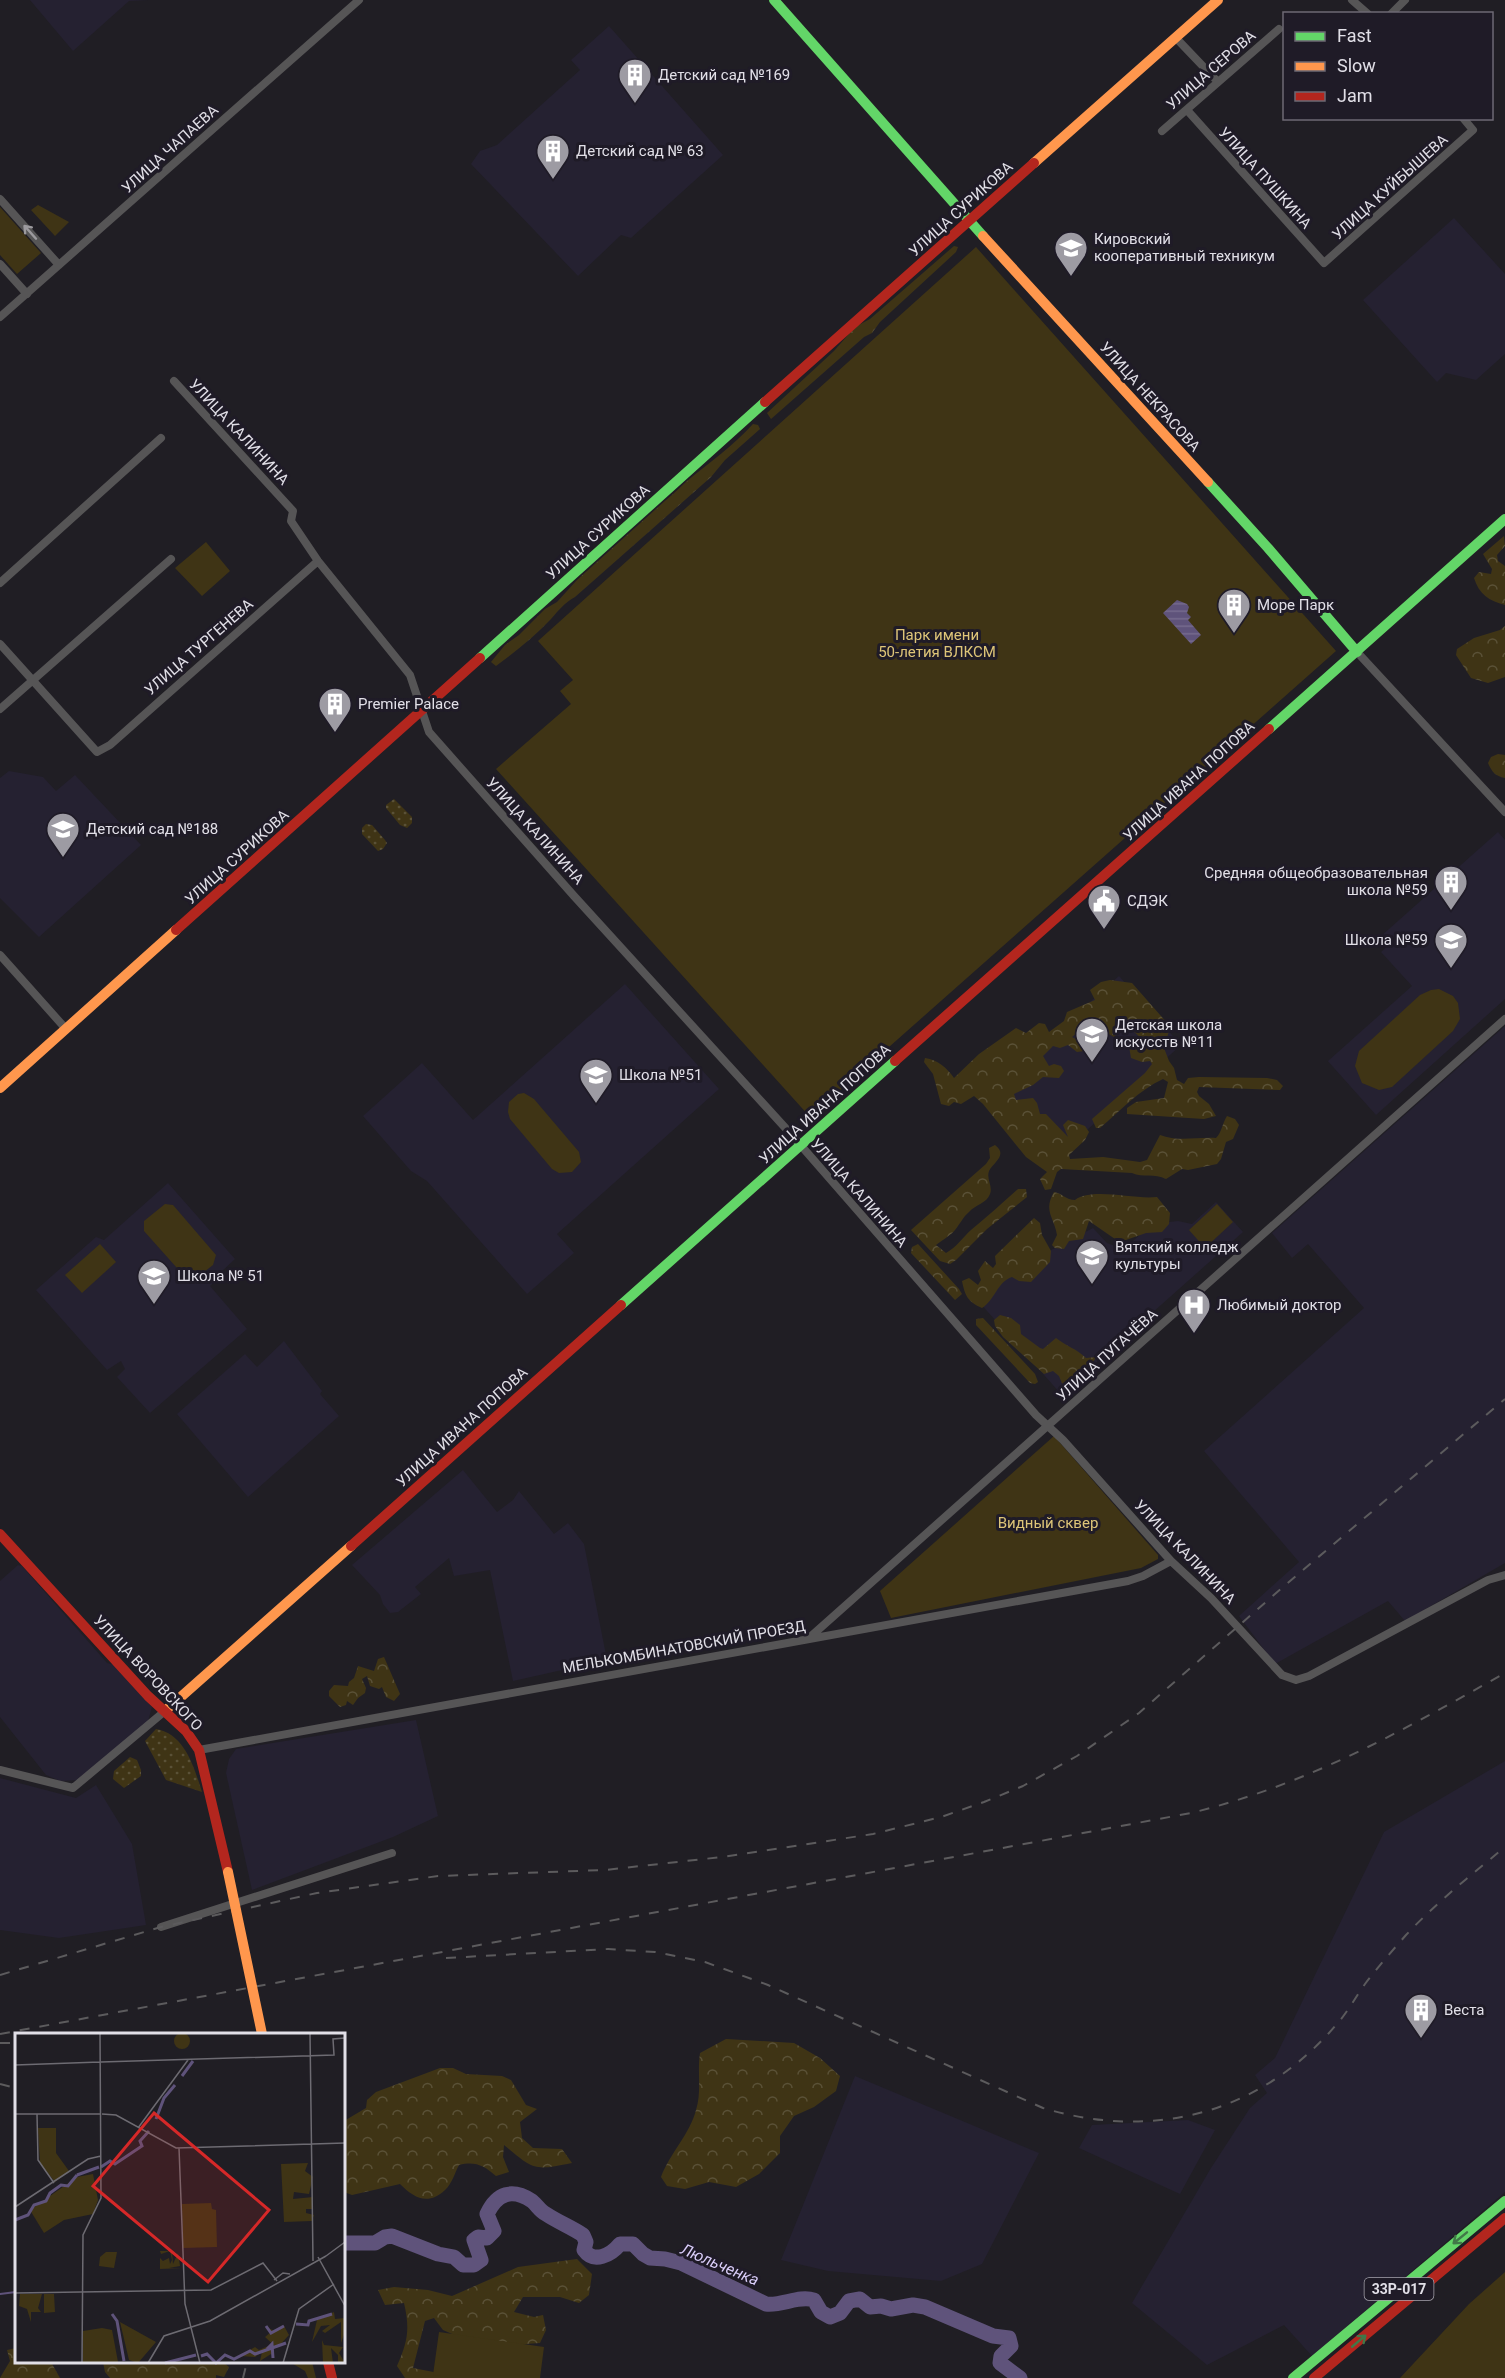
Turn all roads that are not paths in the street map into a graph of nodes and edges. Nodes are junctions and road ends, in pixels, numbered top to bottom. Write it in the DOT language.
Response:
graph roads {
  1 [pos="359,0"];
  2 [pos="774,0"];
  3 [pos="1218,0"];
  4 [pos="1352,0"];
  5 [pos="1405,0"];
  6 [pos="1366,12"];
  7 [pos="1393,12"];
  8 [pos="1279,29"];
  9 [pos="1176,38"];
  10 [pos="1218,82"];
  11 [pos="1187,110"];
  12 [pos="1465,120"];
  13 [pos="1162,131"];
  14 [pos="0,199"];
  15 [pos="970,221"];
  16 [pos="1324,263"];
  17 [pos="0,264"];
  18 [pos="59,265"];
  19 [pos="27,294"];
  20 [pos="0,317"];
  21 [pos="174,381"];
  22 [pos="161,438"];
  23 [pos="1505,519"];
  24 [pos="171,559"];
  25 [pos="318,561"];
  26 [pos="0,583"];
  27 [pos="0,644"];
  28 [pos="1357,652"];
  29 [pos="33,679"];
  30 [pos="0,709"];
  31 [pos="421,710"];
  32 [pos="1505,812"];
  33 [pos="0,955"];
  34 [pos="1505,1018"];
  35 [pos="66,1029"];
  36 [pos="0,1088"];
  37 [pos="801,1146"];
  38 [pos="1048,1426"];
  39 [pos="0,1534"];
  40 [pos="1171,1560"];
  41 [pos="1505,1575"];
  42 [pos="807,1639"];
  43 [pos="165,1711"];
  44 [pos="199,1750"];
  45 [pos="0,1770"];
  46 [pos="392,1853"];
  47 [pos="160,1927"];
  48 [pos="262,2033"];
  49 [pos="1505,2201"];
  50 [pos="1505,2218"];
  51 [pos="1293,2378"];
  52 [pos="1314,2378"];
  1 -- 18 [label="street, УЛИЦА ЧАПАЕВА"];
  2 -- 15 [label="main road, УЛИЦА НЕКРАСОВА"];
  3 -- 9 [label="main road, УЛИЦА СУРИКОВА"];
  4 -- 6 [label="street"];
  5 -- 7 [label="street"];
  8 -- 10 [label="street, УЛИЦА СЕРОВА"];
  9 -- 10 [label="street"];
  9 -- 15 [label="main road, УЛИЦА СУРИКОВА"];
  10 -- 11 [label="street, УЛИЦА СЕРОВА"];
  11 -- 13 [label="street, УЛИЦА СЕРОВА"];
  11 -- 16 [label="street, УЛИЦА ПУШКИНА"];
  12 -- 16 [label="street, УЛИЦА КУЙБЫШЕВА"];
  18 -- 14 [label="street, one-way"];
  15 -- 28 [label="main road, УЛИЦА НЕКРАСОВА"];
  15 -- 31 [label="main road, УЛИЦА СУРИКОВА"];
  17 -- 19 [label="street"];
  18 -- 19 [label="street, УЛИЦА ЧАПАЕВА"];
  19 -- 20 [label="street, УЛИЦА ЧАПАЕВА"];
  21 -- 25 [label="street, УЛИЦА КАЛИНИНА"];
  22 -- 26 [label="street"];
  23 -- 28 [label="main road, УЛИЦА ИВАНА ПОПОВА"];
  24 -- 29 [label="street"];
  25 -- 29 [label="street, УЛИЦА ТУРГЕНЕВА"];
  25 -- 31 [label="street, УЛИЦА КАЛИНИНА"];
  27 -- 29 [label="street"];
  28 -- 32 [label="street, УЛИЦА НЕКРАСОВА"];
  28 -- 37 [label="main road, УЛИЦА ИВАНА ПОПОВА"];
  29 -- 30 [label="street"];
  31 -- 35 [label="main road, УЛИЦА СУРИКОВА"];
  31 -- 37 [label="street, УЛИЦА КАЛИНИНА"];
  33 -- 35 [label="street"];
  34 -- 38 [label="street, УЛИЦА ПУГАЧЁВА"];
  35 -- 36 [label="main road, УЛИЦА СУРИКОВА"];
  37 -- 38 [label="street, УЛИЦА КАЛИНИНА"];
  37 -- 43 [label="main road, УЛИЦА ИВАНА ПОПОВА"];
  38 -- 40 [label="street, УЛИЦА КАЛИНИНА"];
  38 -- 42 [label="street, УЛИЦА ПУГАЧЁВА"];
  39 -- 43 [label="main road, УЛИЦА ВОРОВСКОГО"];
  40 -- 41 [label="street, УЛИЦА КАЛИНИНА"];
  40 -- 42 [label="street, МЕЛЬКОМБИНАТОВСКИЙ ПРОЕЗД"];
  42 -- 44 [label="street, МЕЛЬКОМБИНАТОВСКИЙ ПРОЕЗД"];
  43 -- 44 [label="main road, УЛИЦА ВОРОВСКОГО"];
  43 -- 45 [label="street"];
  44 -- 48 [label="main road, УЛИЦА ВОРОВСКОГО, bridge"];
  46 -- 47 [label="street"];
  49 -- 51 [label="main road, 33Р-017, one-way"];
  52 -- 50 [label="main road, 33Р-017, one-way"];
}
